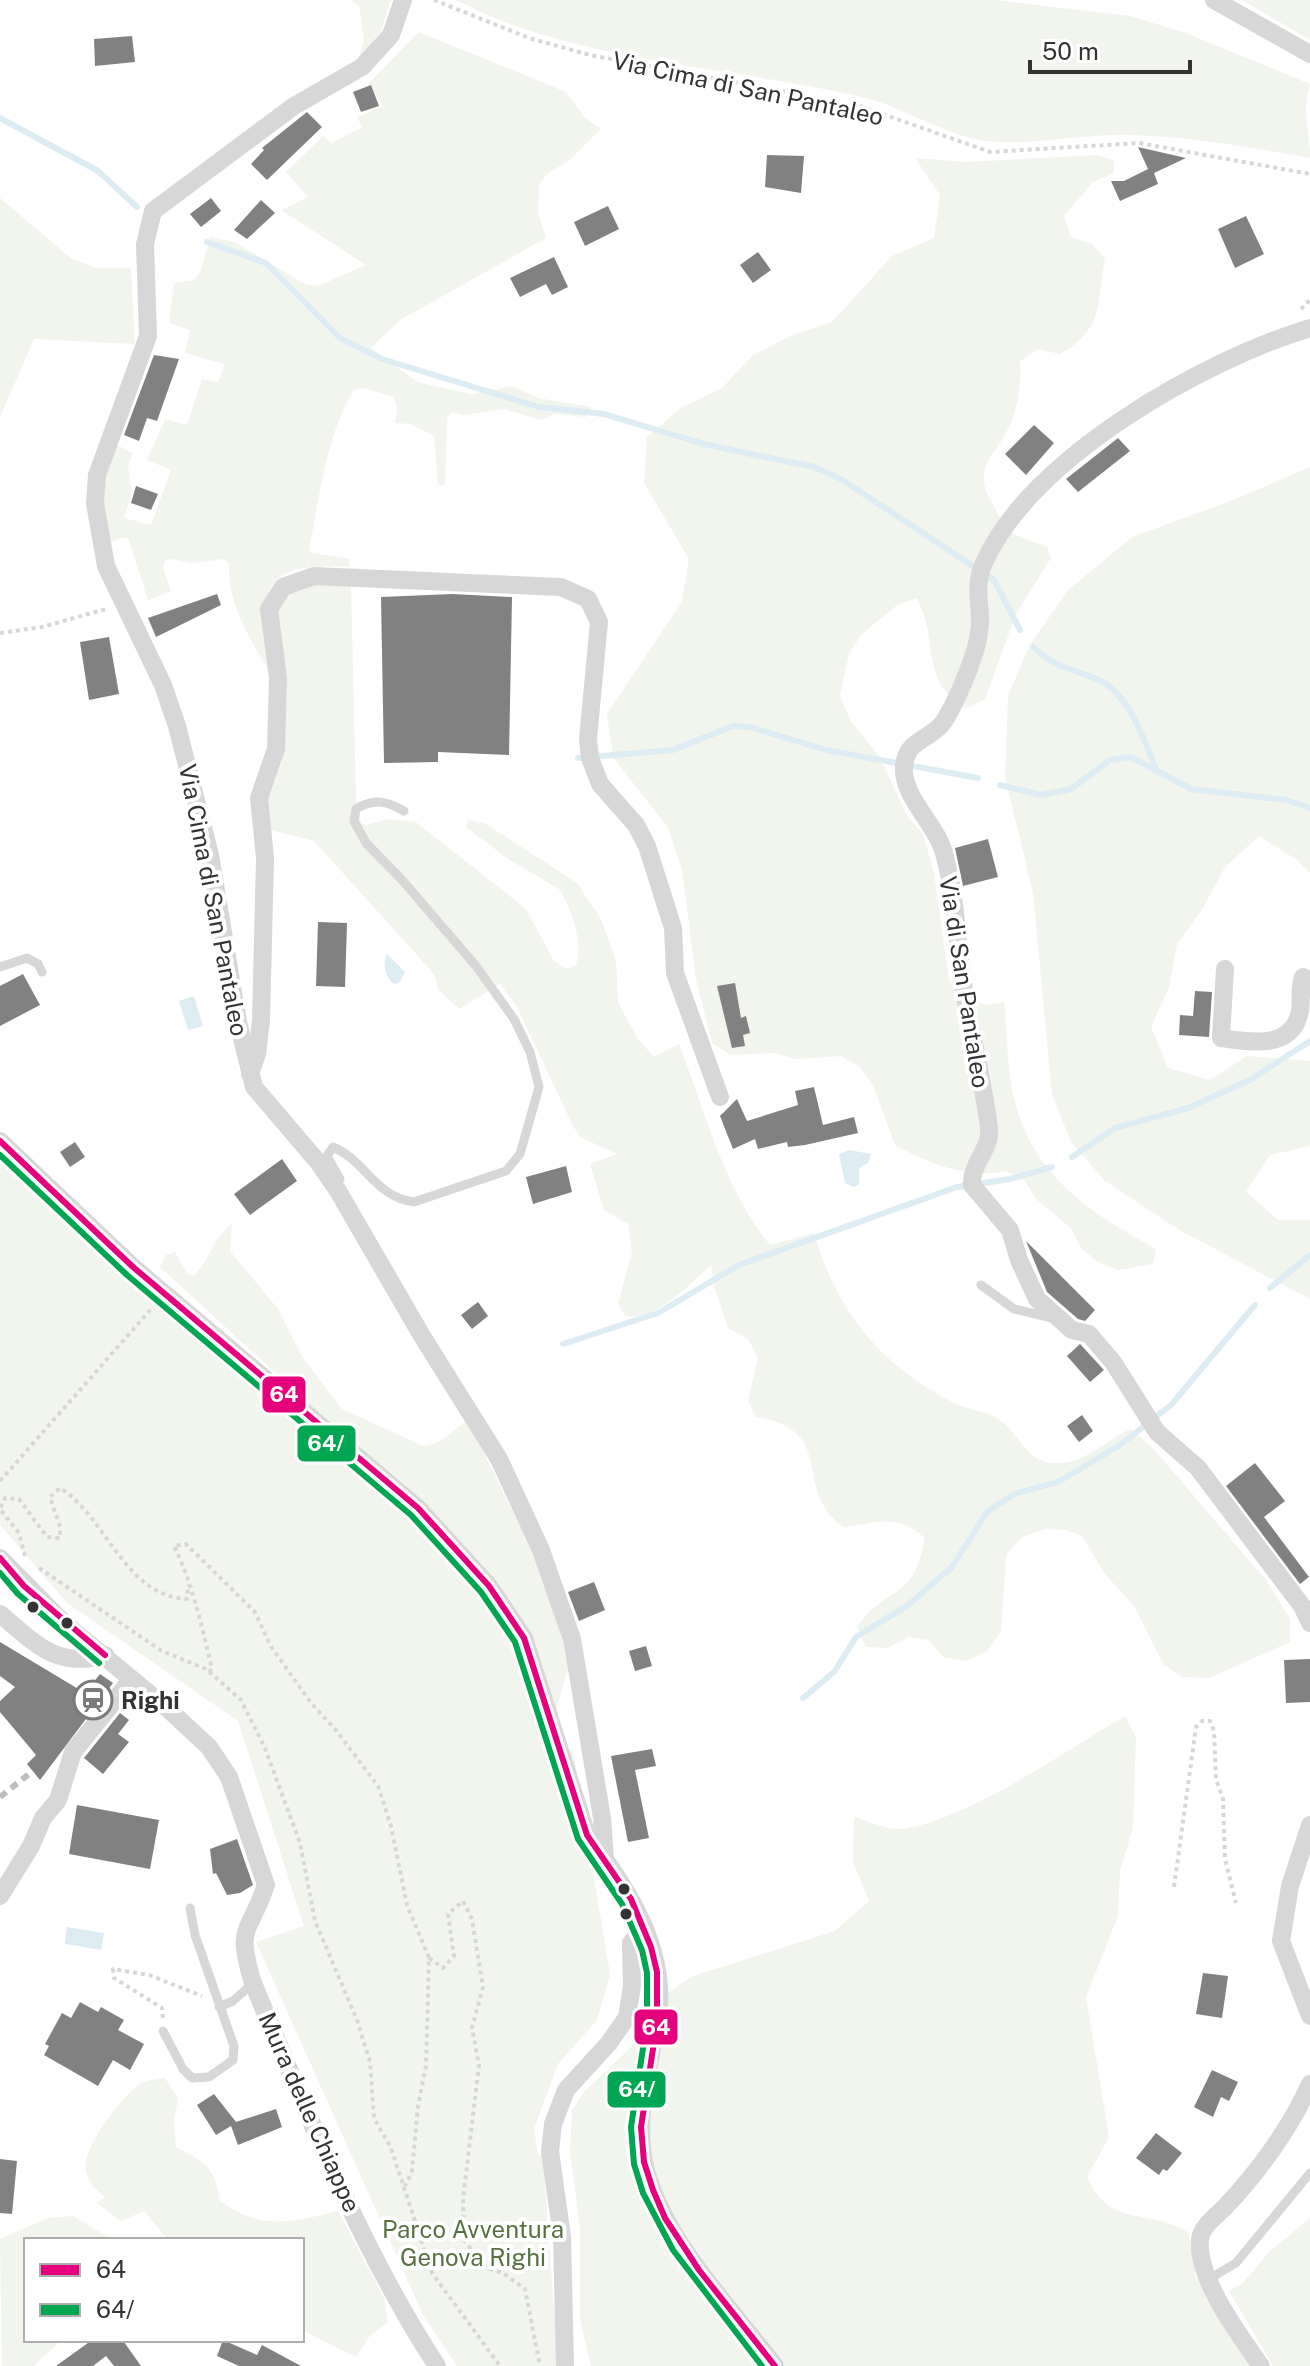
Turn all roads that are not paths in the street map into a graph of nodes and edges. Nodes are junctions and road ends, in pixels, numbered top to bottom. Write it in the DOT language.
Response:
graph roads {
  1 [pos="403,0"];
  2 [pos="1214,0"];
  3 [pos="1310,54"];
  4 [pos="1310,328"];
  5 [pos="404,811"];
  6 [pos="0,967"];
  7 [pos="1225,969"];
  8 [pos="42,972"];
  9 [pos="1310,988"];
  10 [pos="250,1074"];
  11 [pos="720,1097"];
  12 [pos="0,1141"];
  13 [pos="362,1236"];
  14 [pos="981,1285"];
  15 [pos="1059,1319"];
  16 [pos="0,1558"];
  17 [pos="0,1614"];
  18 [pos="1310,1623"];
  19 [pos="105,1655"];
  20 [pos="131,1680"];
  21 [pos="1310,1825"];
  22 [pos="605,1859"];
  23 [pos="0,1896"];
  24 [pos="190,1908"];
  25 [pos="645,1928"];
  26 [pos="253,1983"];
  27 [pos="219,2007"];
  28 [pos="1310,2016"];
  29 [pos="160,2028"];
  30 [pos="1310,2084"];
  31 [pos="1310,2173"];
  32 [pos="1209,2279"];
  33 [pos="437,2366"];
  34 [pos="565,2366"];
  35 [pos="775,2366"];
  36 [pos="1261,2366"];
  1 -- 10 [label="street, Via Cima di San Pantaleo"];
  2 -- 3 [label="street"];
  4 -- 15 [label="street, Via di San Pantaleo"];
  5 -- 13 [label="lane"];
  6 -- 8 [label="lane"];
  7 -- 9 [label="street"];
  10 -- 11 [label="street"];
  10 -- 13 [label="street, Via Cima di San Pantaleo"];
  12 -- 22 [label="street"];
  13 -- 22 [label="street, Via Cima di San Pantaleo"];
  14 -- 15 [label="lane"];
  15 -- 18 [label="street, Via di San Pantaleo"];
  16 -- 19 [label="street, Mura delle Chiappe"];
  17 -- 19 [label="street"];
  19 -- 20 [label="street, Mura delle Chiappe"];
  20 -- 23 [label="street"];
  20 -- 26 [label="street, Mura delle Chiappe"];
  21 -- 28 [label="street"];
  22 -- 25 [label="street"];
  24 -- 27 [label="lane"];
  25 -- 34 [label="street"];
  25 -- 35 [label="street"];
  26 -- 27 [label="lane"];
  26 -- 33 [label="street, Mura delle Chiappe"];
  27 -- 29 [label="lane"];
  30 -- 32 [label="street"];
  31 -- 32 [label="lane"];
  32 -- 36 [label="street"];
}
